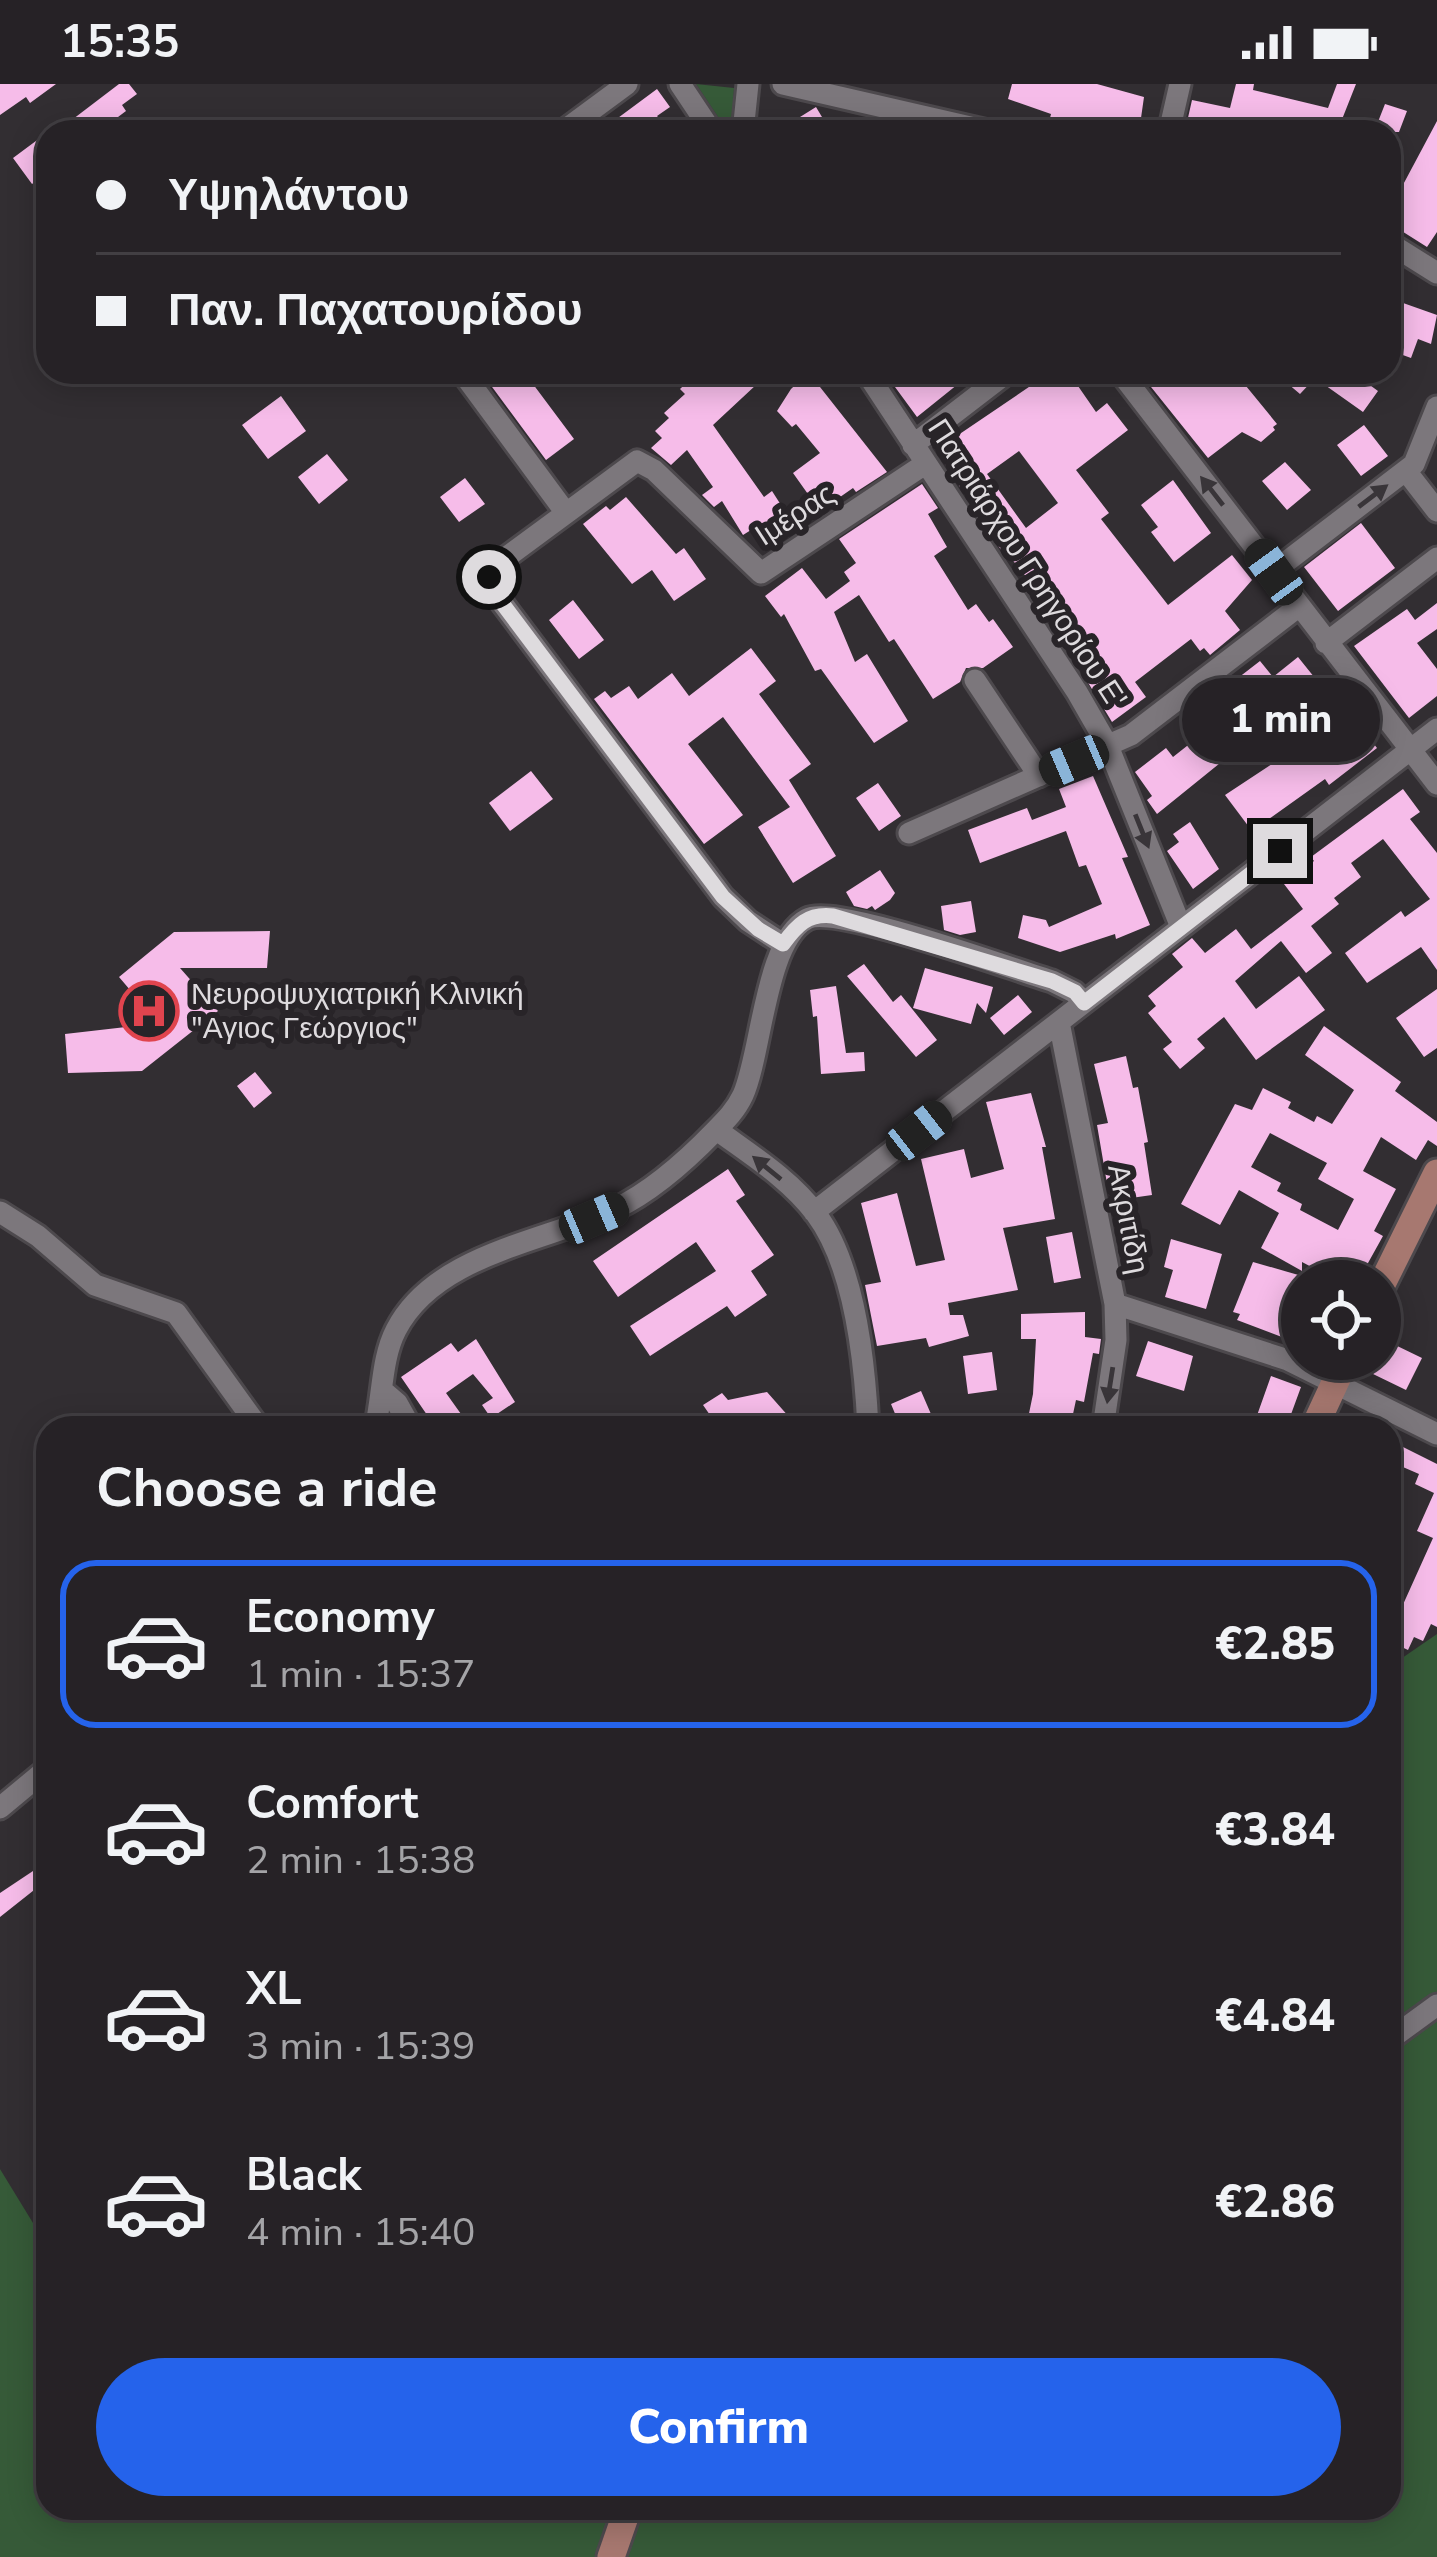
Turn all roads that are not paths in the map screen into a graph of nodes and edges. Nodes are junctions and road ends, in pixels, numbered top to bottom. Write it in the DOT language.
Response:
graph roads {
  1 [pos="628,84"];
  2 [pos="680,84"];
  3 [pos="748,84"];
  4 [pos="783,84"];
  5 [pos="1180,84"];
  6 [pos="578,120"];
  7 [pos="704,120"];
  8 [pos="744,120"];
  9 [pos="917,120"];
  10 [pos="1172,120"];
  11 [pos="1401,250"];
  12 [pos="1437,273"];
  13 [pos="471,384"];
  14 [pos="874,384"];
  15 [pos="992,384"];
  16 [pos="1129,384"];
  17 [pos="1437,407"];
  18 [pos="913,445"];
  19 [pos="925,464"];
  20 [pos="1406,471"];
  21 [pos="1437,512"];
  22 [pos="566,513"];
  23 [pos="1437,558"];
  24 [pos="1274,572"];
  25 [pos="1298,607"];
  26 [pos="1326,643"];
  27 [pos="975,680"];
  28 [pos="1437,729"];
  29 [pos="1108,746"];
  30 [pos="1410,750"];
  31 [pos="1039,776"];
  32 [pos="1437,784"];
  33 [pos="909,833"];
  34 [pos="1181,928"];
  35 [pos="783,944"];
  36 [pos="1084,1003"];
  37 [pos="1059,1022"];
  38 [pos="717,1130"];
  39 [pos="1437,1173"];
  40 [pos="0,1212"];
  41 [pos="814,1212"];
  42 [pos="1394,1260"];
  43 [pos="1115,1304"];
  44 [pos="1281,1358"];
  45 [pos="1336,1380"];
  46 [pos="1354,1380"];
  47 [pos="382,1391"];
  48 [pos="250,1416"];
  49 [pos="377,1416"];
  50 [pos="404,1416"];
  51 [pos="867,1416"];
  52 [pos="1104,1416"];
  53 [pos="1319,1416"];
  54 [pos="1437,1434"];
  55 [pos="36,1778"];
  56 [pos="0,1808"];
  57 [pos="1437,2006"];
  58 [pos="1401,2032"];
  59 [pos="624,2520"];
  60 [pos="611,2557"];
  1 -- 6 [label="street"];
  2 -- 7 [label="street"];
  3 -- 8 [label="street"];
  4 -- 9 [label="street"];
  5 -- 10 [label="street"];
  11 -- 12 [label="street"];
  13 -- 22 [label="street"];
  14 -- 18 [label="street, Πατριάρχου Γρηγορίου Ε'"];
  15 -- 18 [label="street"];
  24 -- 16 [label="street, one-way"];
  17 -- 20 [label="street"];
  18 -- 19 [label="street, Πατριάρχου Γρηγορίου Ε'"];
  19 -- 22 [label="street, Ιμέρας"];
  19 -- 29 [label="street, Πατριάρχου Γρηγορίου Ε'"];
  20 -- 21 [label="street"];
  24 -- 20 [label="street, one-way"];
  22 -- 35 [label="street"];
  23 -- 26 [label="street"];
  24 -- 25 [label="street"];
  25 -- 26 [label="street"];
  25 -- 29 [label="street"];
  26 -- 30 [label="street"];
  27 -- 31 [label="street"];
  28 -- 30 [label="street"];
  29 -- 31 [label="street"];
  29 -- 34 [label="street, Πατριάρχου Γρηγορίου Ε', one-way"];
  30 -- 32 [label="street"];
  30 -- 34 [label="street"];
  31 -- 33 [label="street"];
  34 -- 36 [label="street"];
  35 -- 36 [label="street"];
  35 -- 38 [label="street"];
  36 -- 37 [label="street"];
  37 -- 41 [label="street"];
  37 -- 43 [label="street, Ακριτίδη"];
  41 -- 38 [label="street, one-way"];
  38 -- 47 [label="street"];
  39 -- 42 [label="main road"];
  40 -- 48 [label="street"];
  41 -- 51 [label="street"];
  43 -- 44 [label="street"];
  43 -- 52 [label="street, Ακριτίδη, one-way"];
  45 -- 53 [label="main road"];
  46 -- 54 [label="street"];
  47 -- 49 [label="street"];
  47 -- 50 [label="street"];
  55 -- 56 [label="street"];
  57 -- 58 [label="street"];
  59 -- 60 [label="main road"];
}
